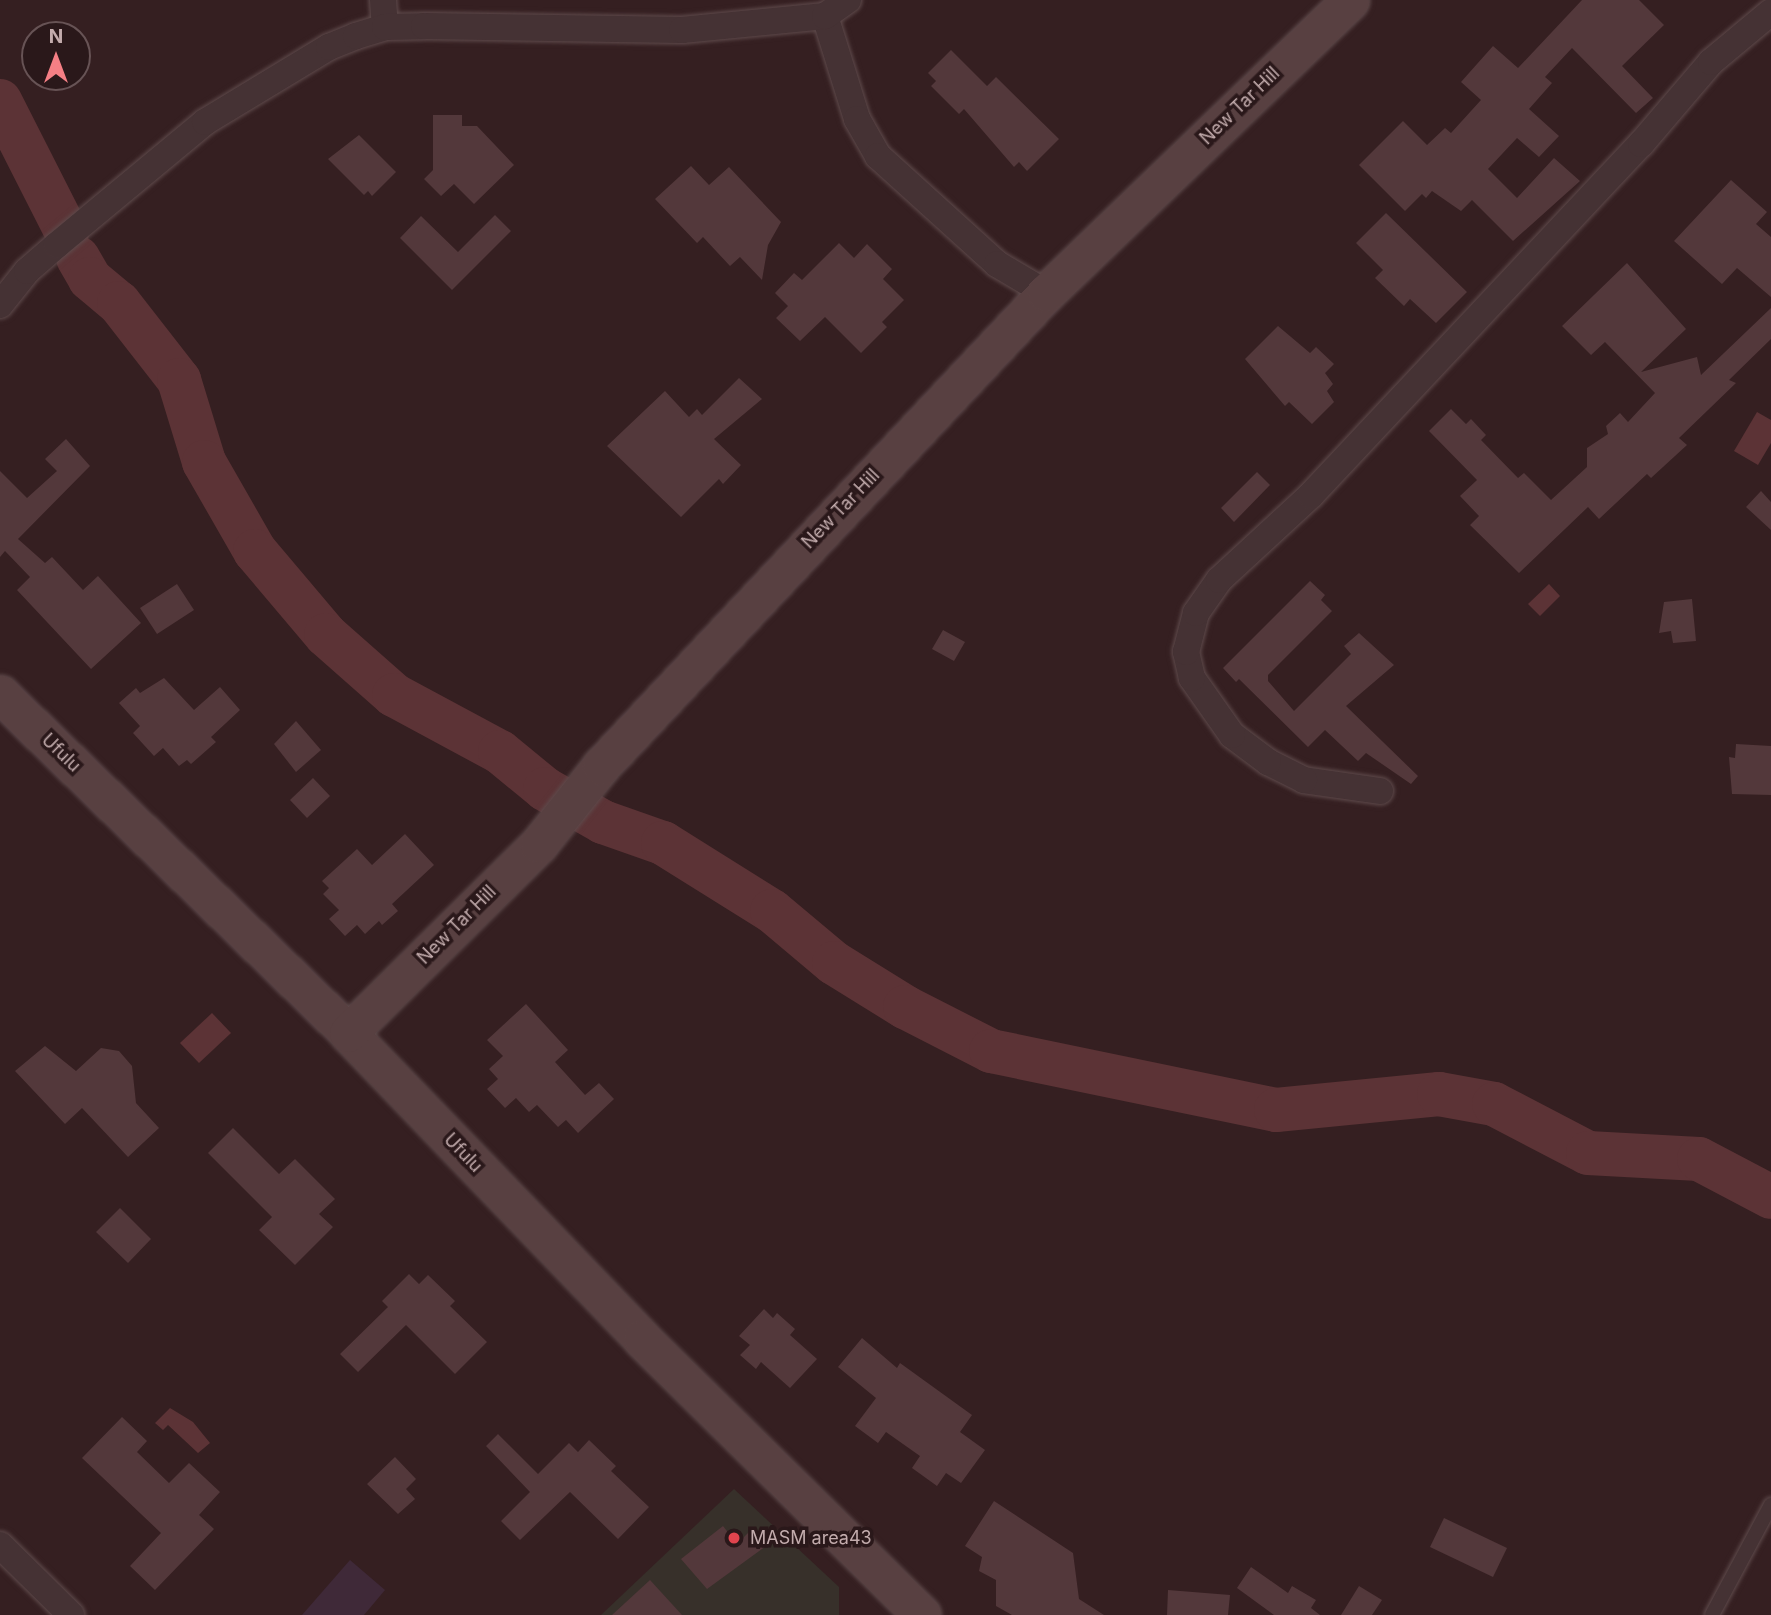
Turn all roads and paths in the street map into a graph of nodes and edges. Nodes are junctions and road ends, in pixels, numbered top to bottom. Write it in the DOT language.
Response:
graph roads {
  1 [pos="383,0"];
  2 [pos="848,0"];
  3 [pos="1350,0"];
  4 [pos="1771,12"];
  5 [pos="825,16"];
  6 [pos="385,27"];
  7 [pos="1046,293"];
  8 [pos="0,305"];
  9 [pos="0,694"];
  10 [pos="1380,792"];
  11 [pos="348,1033"];
  12 [pos="1771,1505"];
  13 [pos="0,1545"];
  14 [pos="920,1614"];
  15 [pos="71,1615"];
  16 [pos="1712,1615"];
  1 -- 6 [label="street"];
  2 -- 5 [label="street"];
  3 -- 7 [label="street, New Tar Hill"];
  4 -- 10 [label="street"];
  5 -- 6 [label="street"];
  5 -- 7 [label="street"];
  6 -- 8 [label="street"];
  7 -- 11 [label="street, New Tar Hill"];
  9 -- 11 [label="street, Ufulu"];
  11 -- 14 [label="street, Ufulu"];
  12 -- 16 [label="lane"];
  13 -- 15 [label="street"];
}
